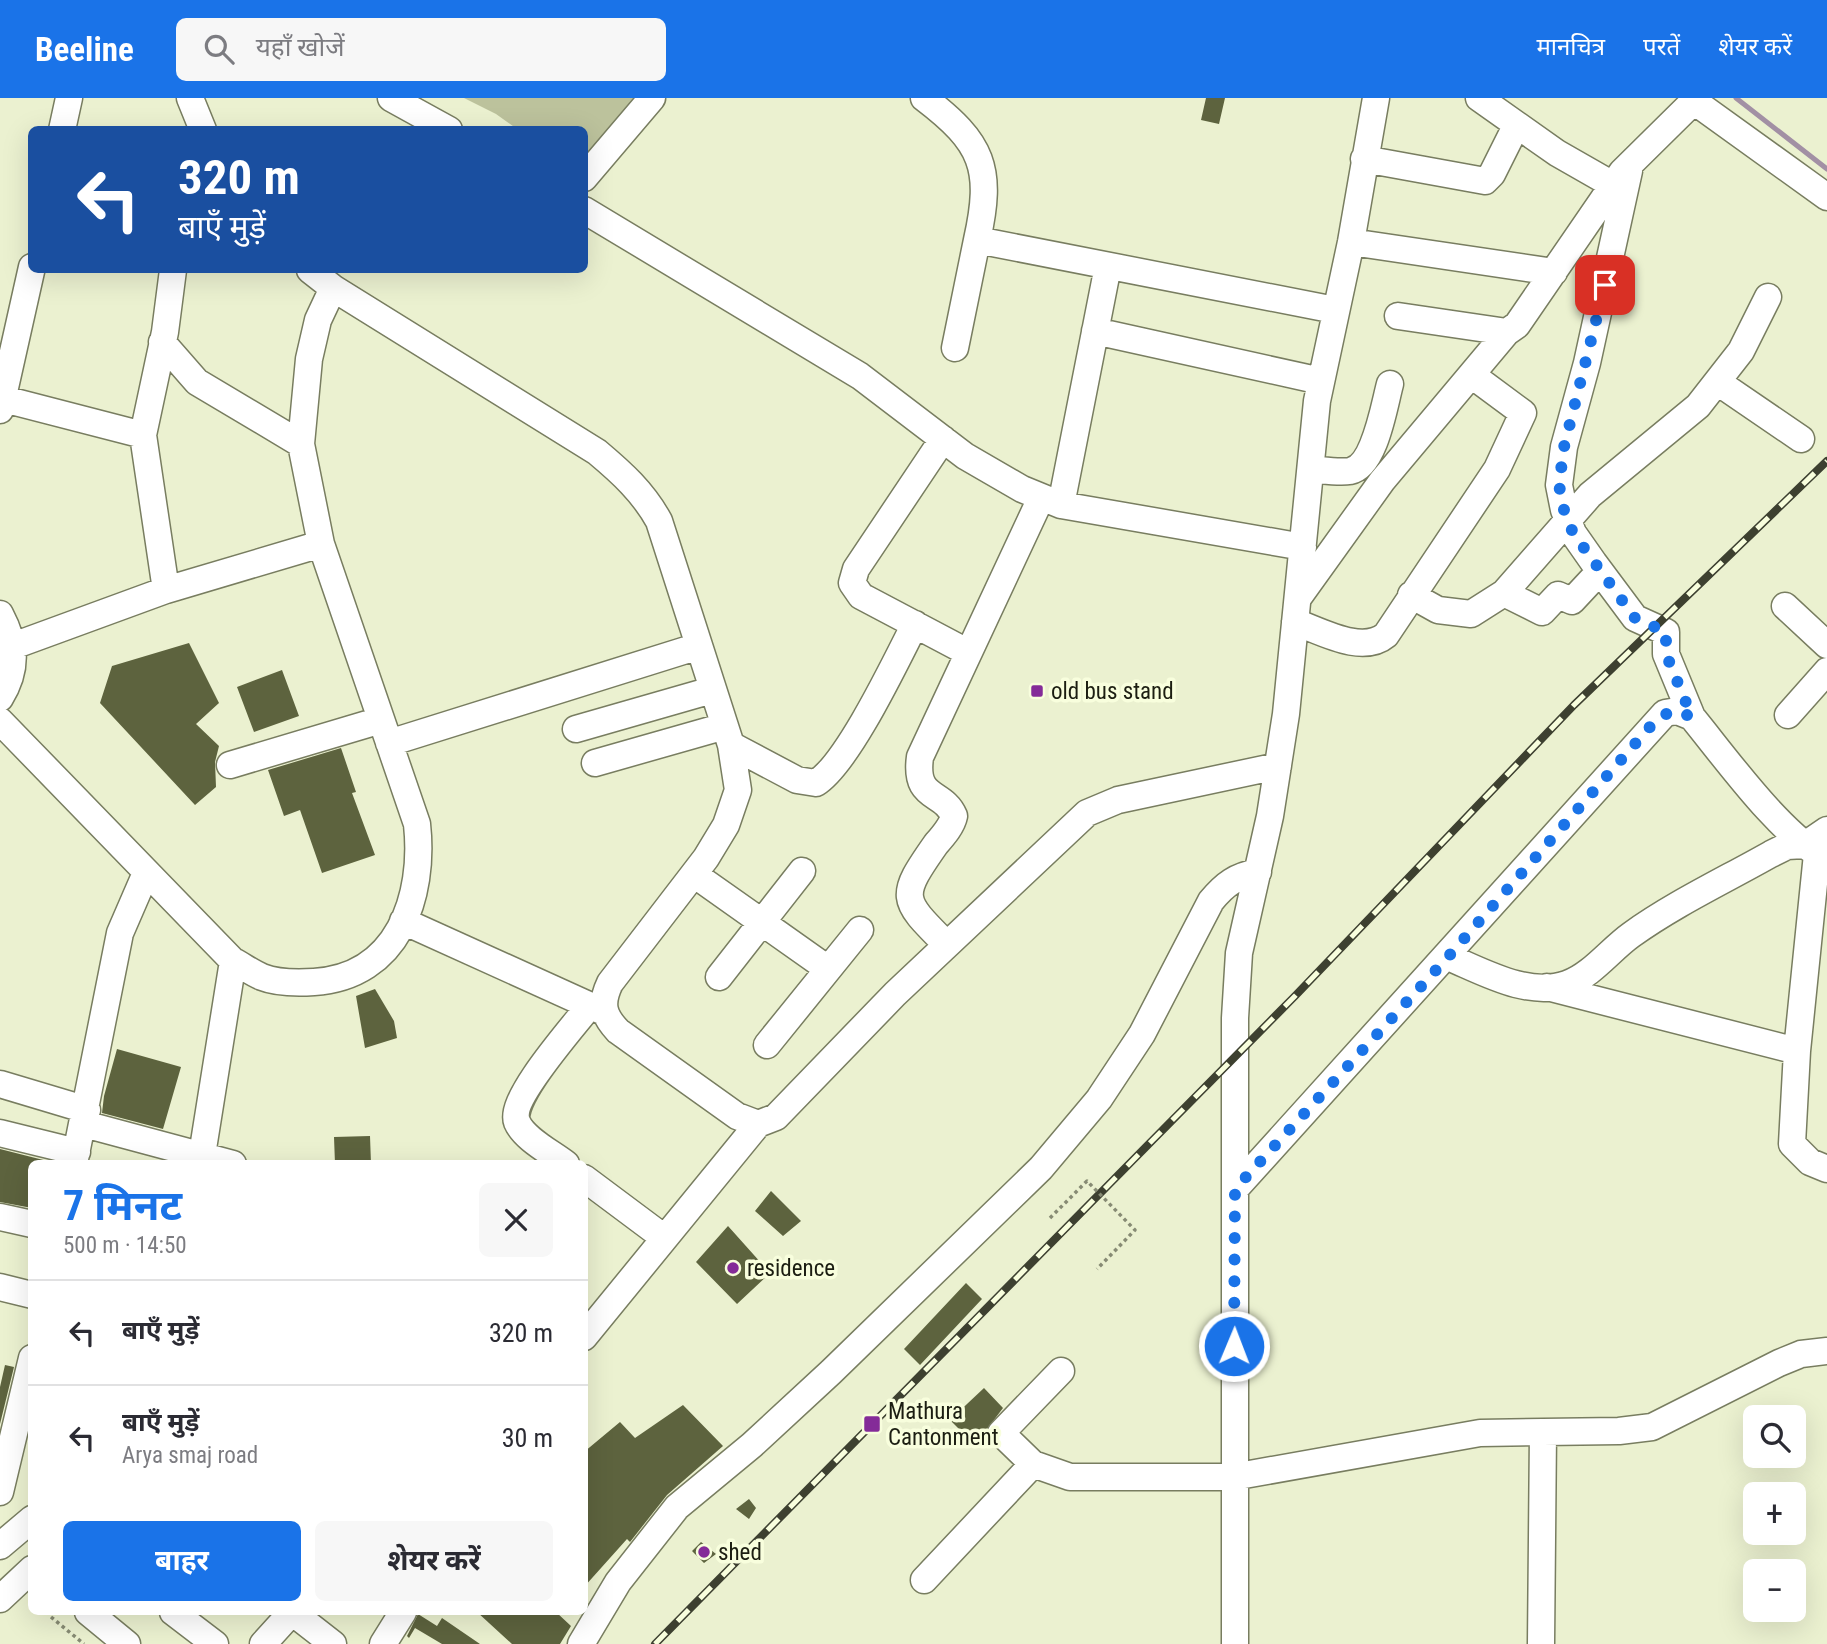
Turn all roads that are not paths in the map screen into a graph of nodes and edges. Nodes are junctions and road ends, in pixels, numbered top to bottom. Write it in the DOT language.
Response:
graph roads {
  1 [pos="69,98"];
  2 [pos="390,98"];
  3 [pos="652,98"];
  4 [pos="924,98"];
  5 [pos="1376,98"];
  6 [pos="1479,98"];
  7 [pos="1696,100"];
  8 [pos="63,126"];
  9 [pos="441,126"];
  10 [pos="1516,126"];
  11 [pos="1364,159"];
  12 [pos="1630,163"];
  13 [pos="588,173"];
  14 [pos="1613,185"];
  15 [pos="1827,197"];
  16 [pos="588,212"];
  17 [pos="977,240"];
  18 [pos="1351,242"];
  19 [pos="1108,266"];
  20 [pos="1555,272"];
  21 [pos="31,273"];
  22 [pos="173,273"];
  23 [pos="318,275"];
  24 [pos="1768,297"];
  25 [pos="1335,310"];
  26 [pos="1398,316"];
  27 [pos="1095,331"];
  28 [pos="1507,332"];
  29 [pos="162,342"];
  30 [pos="955,348"];
  31 [pos="1473,376"];
  32 [pos="1321,381"];
  33 [pos="1719,383"];
  34 [pos="1390,384"];
  35 [pos="1,402"];
  36 [pos="144,435"];
  37 [pos="943,439"];
  38 [pos="1801,439"];
  39 [pos="301,444"];
  40 [pos="1311,469"];
  41 [pos="1051,501"];
  42 [pos="1568,519"];
  43 [pos="321,544"];
  44 [pos="1303,547"];
  45 [pos="1600,571"];
  46 [pos="166,590"];
  47 [pos="1504,593"];
  48 [pos="1411,594"];
  49 [pos="1785,606"];
  50 [pos="1296,610"];
  51 [pos="0,614"];
  52 [pos="915,624"];
  53 [pos="1827,645"];
  54 [pos="13,646"];
  55 [pos="699,646"];
  56 [pos="967,652"];
  57 [pos="1827,671"];
  58 [pos="712,690"];
  59 [pos="0,698"];
  60 [pos="1788,715"];
  61 [pos="1692,717"];
  62 [pos="0,721"];
  63 [pos="576,729"];
  64 [pos="385,731"];
  65 [pos="728,735"];
  66 [pos="595,763"];
  67 [pos="230,765"];
  68 [pos="1278,766"];
  69 [pos="1819,847"];
  70 [pos="802,871"];
  71 [pos="1258,872"];
  72 [pos="146,873"];
  73 [pos="695,875"];
  74 [pos="403,921"];
  75 [pos="762,923"];
  76 [pos="860,930"];
  77 [pos="947,945"];
  78 [pos="1448,957"];
  79 [pos="233,961"];
  80 [pos="828,969"];
  81 [pos="719,977"];
  82 [pos="1545,987"];
  83 [pos="597,1009"];
  84 [pos="767,1045"];
  85 [pos="1797,1051"];
  86 [pos="0,1084"];
  87 [pos="86,1117"];
  88 [pos="758,1124"];
  89 [pos="0,1133"];
  90 [pos="202,1155"];
  91 [pos="76,1158"];
  92 [pos="219,1160"];
  93 [pos="559,1160"];
  94 [pos="1827,1169"];
  95 [pos="588,1181"];
  96 [pos="1235,1189"];
  97 [pos="0,1217"];
  98 [pos="28,1223"];
  99 [pos="663,1237"];
  100 [pos="0,1287"];
  101 [pos="28,1294"];
  102 [pos="588,1332"];
  103 [pos="1827,1351"];
  104 [pos="1061,1371"];
  105 [pos="28,1375"];
  106 [pos="1544,1432"];
  107 [pos="1033,1464"];
  108 [pos="1233,1477"];
  109 [pos="0,1492"];
  110 [pos="28,1522"];
  111 [pos="0,1546"];
  112 [pos="28,1573"];
  113 [pos="924,1580"];
  114 [pos="0,1599"];
  115 [pos="92,1615"];
  116 [pos="177,1615"];
  117 [pos="289,1615"];
  118 [pos="295,1615"];
  119 [pos="401,1615"];
  120 [pos="315,1639"];
  121 [pos="127,1644"];
  122 [pos="215,1644"];
  123 [pos="263,1644"];
  124 [pos="383,1644"];
  125 [pos="581,1644"];
  126 [pos="1235,1644"];
  127 [pos="1541,1644"];
  1 -- 8 [label="street"];
  2 -- 9 [label="street"];
  3 -- 13 [label="street"];
  4 -- 17 [label="street"];
  5 -- 11 [label="street"];
  6 -- 10 [label="street"];
  7 -- 12 [label="street"];
  7 -- 15 [label="street"];
  10 -- 11 [label="street"];
  10 -- 14 [label="street"];
  11 -- 18 [label="street"];
  12 -- 14 [label="street"];
  12 -- 42 [label="street"];
  14 -- 20 [label="street"];
  16 -- 37 [label="street"];
  17 -- 19 [label="street"];
  17 -- 30 [label="street"];
  18 -- 20 [label="street"];
  18 -- 25 [label="street"];
  19 -- 25 [label="street"];
  19 -- 27 [label="street"];
  20 -- 28 [label="street"];
  21 -- 35 [label="street"];
  22 -- 29 [label="street"];
  23 -- 39 [label="street"];
  23 -- 55 [label="street"];
  24 -- 33 [label="street"];
  25 -- 32 [label="street"];
  26 -- 28 [label="street"];
  27 -- 32 [label="street"];
  27 -- 41 [label="street"];
  28 -- 31 [label="street"];
  29 -- 36 [label="street"];
  29 -- 39 [label="street"];
  31 -- 48 [label="street"];
  31 -- 50 [label="street"];
  32 -- 40 [label="street"];
  33 -- 38 [label="street"];
  33 -- 42 [label="street"];
  34 -- 40 [label="street"];
  35 -- 36 [label="street"];
  36 -- 46 [label="street"];
  37 -- 41 [label="street"];
  37 -- 52 [label="street"];
  39 -- 43 [label="street"];
  40 -- 44 [label="street"];
  41 -- 44 [label="street"];
  41 -- 56 [label="street"];
  42 -- 45 [label="street"];
  42 -- 47 [label="street"];
  43 -- 46 [label="street"];
  43 -- 64 [label="street"];
  44 -- 50 [label="street"];
  45 -- 47 [label="street"];
  45 -- 61 [label="street"];
  46 -- 54 [label="street"];
  47 -- 48 [label="street"];
  48 -- 50 [label="street"];
  49 -- 53 [label="street"];
  50 -- 68 [label="street"];
  51 -- 54 [label="street"];
  52 -- 56 [label="street"];
  52 -- 65 [label="street"];
  54 -- 59 [label="street"];
  55 -- 58 [label="street"];
  55 -- 64 [label="street"];
  56 -- 77 [label="street"];
  57 -- 60 [label="street"];
  58 -- 63 [label="street"];
  58 -- 65 [label="street"];
  61 -- 69 [label="street"];
  61 -- 78 [label="street"];
  62 -- 72 [label="street"];
  64 -- 67 [label="street"];
  64 -- 74 [label="street"];
  65 -- 66 [label="street"];
  65 -- 73 [label="street"];
  68 -- 71 [label="street"];
  68 -- 77 [label="street"];
  69 -- 82 [label="street"];
  69 -- 85 [label="street"];
  70 -- 75 [label="street"];
  71 -- 96 [label="street"];
  71 -- 125 [label="street"];
  72 -- 79 [label="street"];
  72 -- 87 [label="street"];
  73 -- 75 [label="street"];
  73 -- 83 [label="street"];
  74 -- 79 [label="street"];
  74 -- 83 [label="street"];
  75 -- 80 [label="street"];
  75 -- 81 [label="street"];
  76 -- 80 [label="street"];
  77 -- 88 [label="street"];
  78 -- 82 [label="street"];
  78 -- 96 [label="street"];
  79 -- 90 [label="street"];
  80 -- 84 [label="street"];
  82 -- 85 [label="street"];
  83 -- 88 [label="street"];
  83 -- 93 [label="street"];
  85 -- 94 [label="street"];
  86 -- 87 [label="street"];
  87 -- 90 [label="street"];
  87 -- 91 [label="street"];
  88 -- 99 [label="street"];
  89 -- 91 [label="street"];
  90 -- 92 [label="street"];
  95 -- 99 [label="street"];
  96 -- 108 [label="street"];
  97 -- 98 [label="street"];
  99 -- 102 [label="street"];
  100 -- 101 [label="street"];
  103 -- 106 [label="street"];
  104 -- 107 [label="street"];
  105 -- 109 [label="street"];
  106 -- 108 [label="street"];
  106 -- 127 [label="street"];
  107 -- 108 [label="street"];
  107 -- 113 [label="street"];
  108 -- 126 [label="street"];
  110 -- 111 [label="street"];
  112 -- 114 [label="street"];
  115 -- 121 [label="street"];
  116 -- 122 [label="street"];
  117 -- 123 [label="street"];
  118 -- 120 [label="street"];
  119 -- 124 [label="street"];
}
